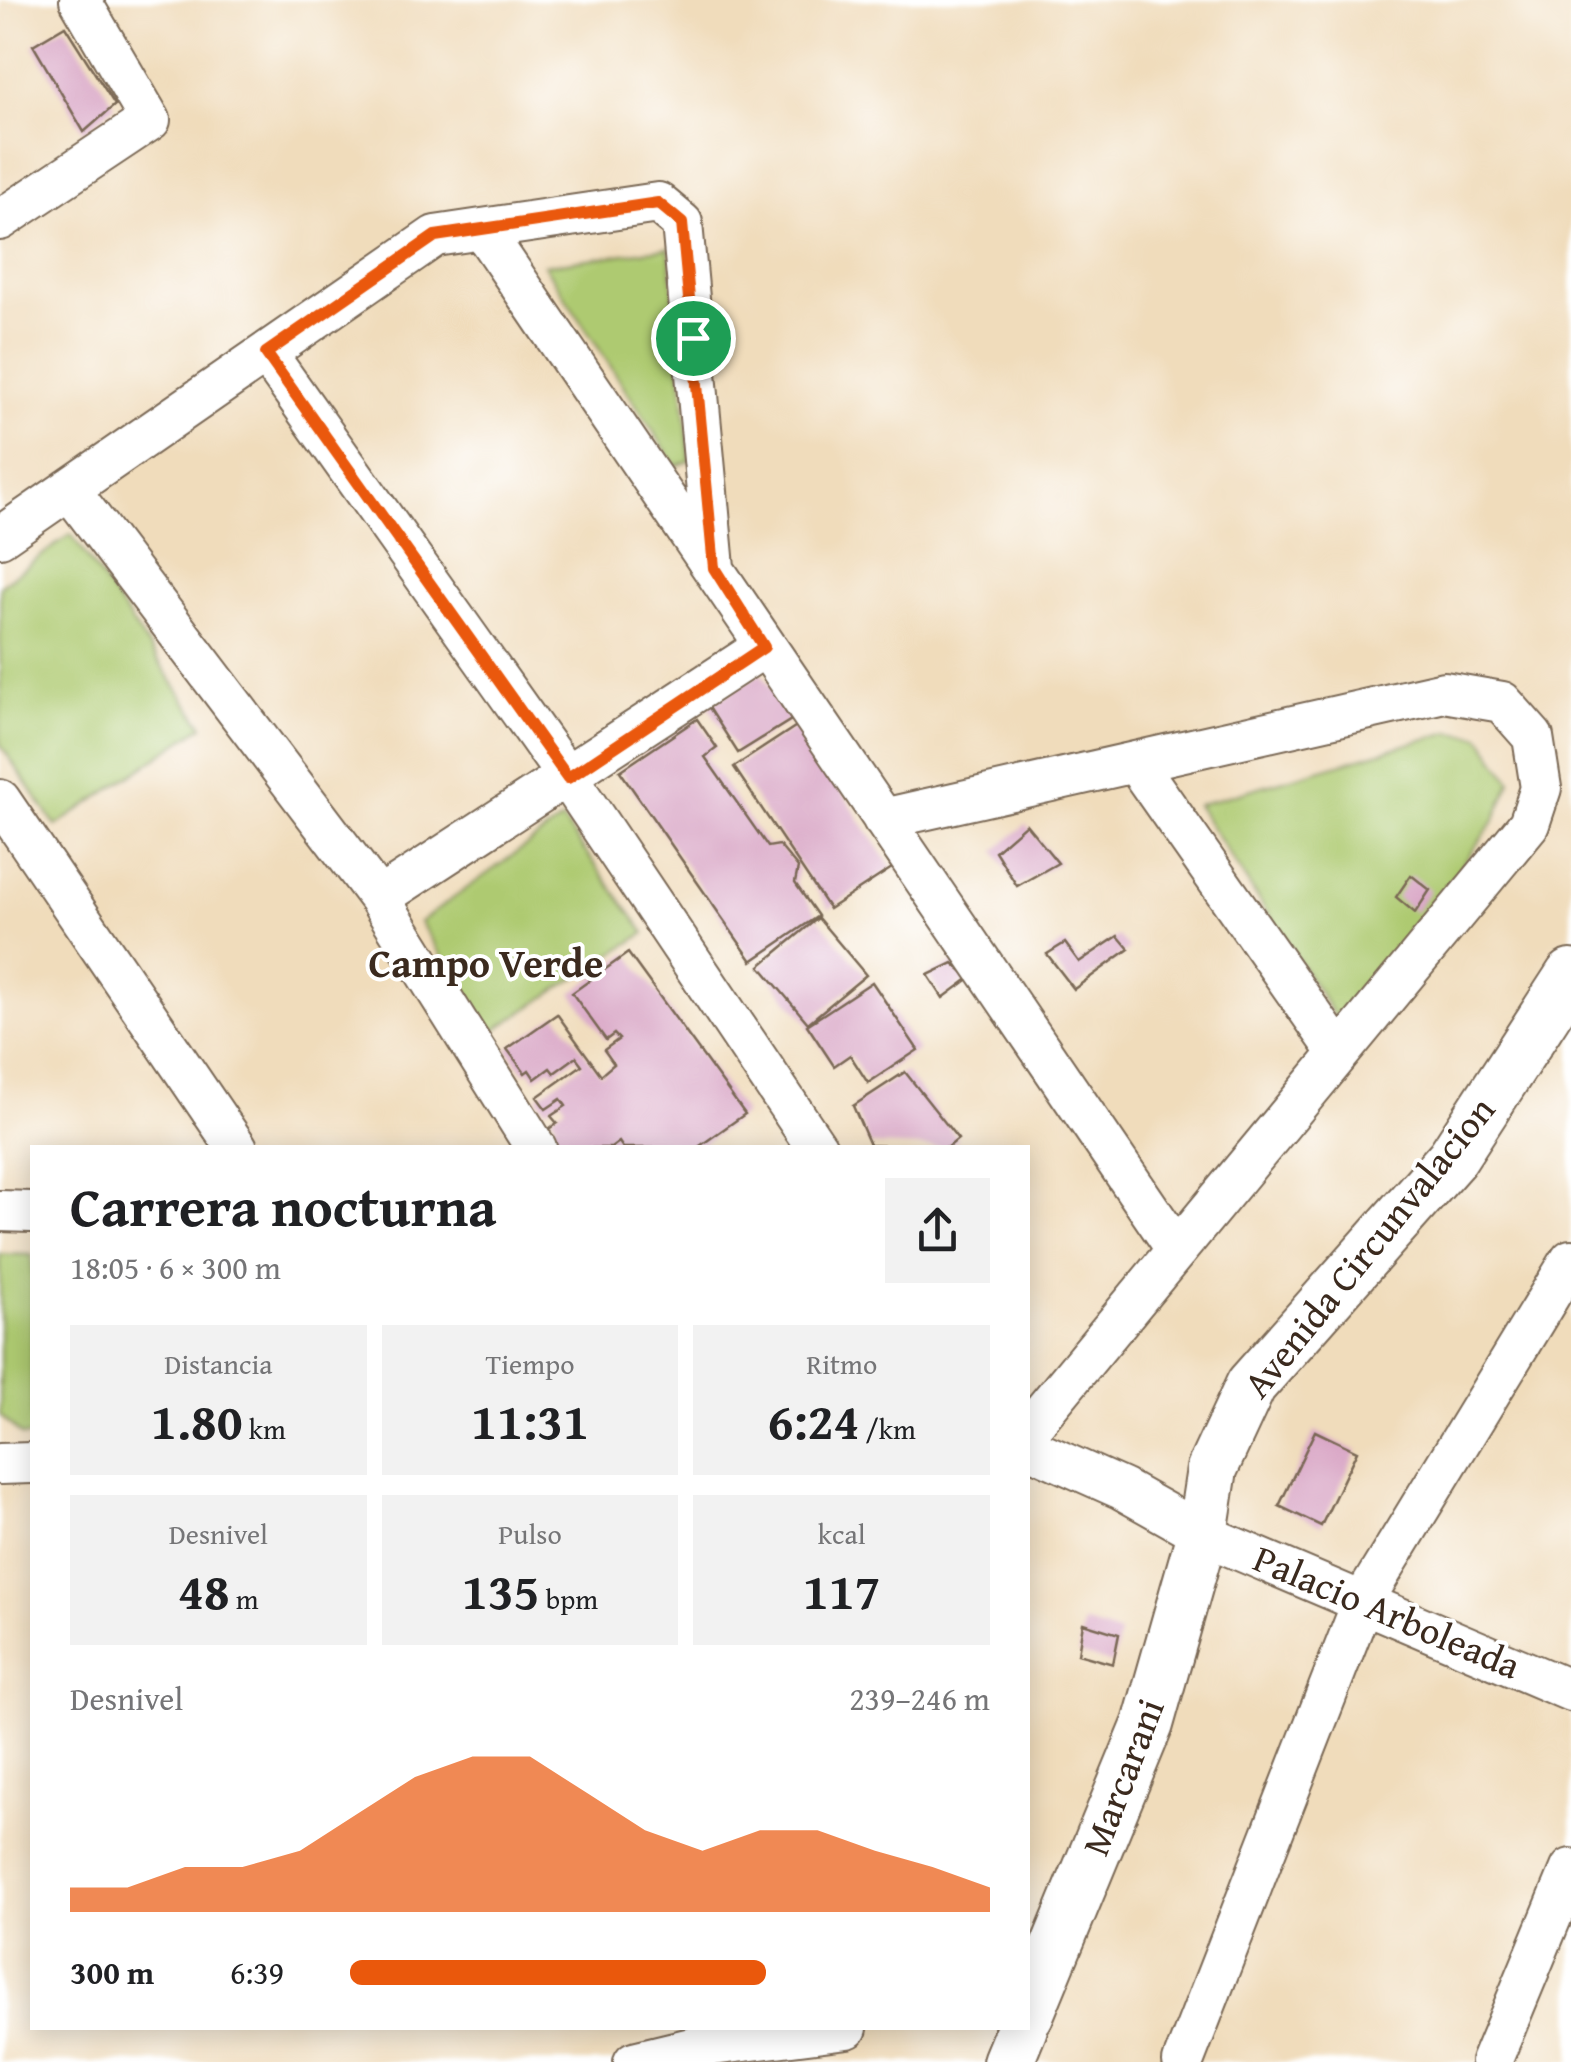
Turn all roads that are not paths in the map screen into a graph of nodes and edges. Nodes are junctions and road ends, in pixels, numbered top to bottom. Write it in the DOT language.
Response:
graph roads {
  1 [pos="80,0"];
  2 [pos="0,220"];
  3 [pos="482,229"];
  4 [pos="266,353"];
  5 [pos="70,489"];
  6 [pos="0,537"];
  7 [pos="714,568"];
  8 [pos="764,647"];
  9 [pos="1135,762"];
  10 [pos="568,778"];
  11 [pos="0,800"];
  12 [pos="883,819"];
  13 [pos="379,898"];
  14 [pos="1571,975"];
  15 [pos="1339,1054"];
  16 [pos="235,1145"];
  17 [pos="534,1145"];
  18 [pos="814,1145"];
  19 [pos="0,1211"];
  20 [pos="30,1212"];
  21 [pos="1177,1250"];
  22 [pos="1571,1260"];
  23 [pos="1030,1428"];
  24 [pos="1030,1448"];
  25 [pos="30,1463"];
  26 [pos="0,1464"];
  27 [pos="1202,1534"];
  28 [pos="1363,1601"];
  29 [pos="1571,1690"];
  30 [pos="1571,1869"];
  31 [pos="1030,2010"];
  32 [pos="830,2030"];
  33 [pos="1021,2030"];
  34 [pos="634,2062"];
  35 [pos="1008,2062"];
  36 [pos="1183,2062"];
  37 [pos="1491,2062"];
  1 -- 2 [label="street"];
  3 -- 4 [label="street"];
  3 -- 7 [label="street"];
  3 -- 7 [label="street"];
  4 -- 5 [label="street"];
  4 -- 10 [label="street"];
  5 -- 6 [label="street"];
  5 -- 13 [label="street"];
  7 -- 8 [label="street"];
  8 -- 10 [label="street"];
  8 -- 12 [label="street"];
  9 -- 12 [label="street"];
  9 -- 15 [label="street"];
  9 -- 15 [label="street"];
  10 -- 13 [label="street"];
  10 -- 18 [label="street"];
  11 -- 16 [label="street"];
  12 -- 21 [label="street"];
  13 -- 17 [label="street"];
  14 -- 27 [label="main road, Avenida Circunvalacion"];
  15 -- 21 [label="street"];
  19 -- 20 [label="street"];
  21 -- 23 [label="street"];
  22 -- 28 [label="street"];
  24 -- 27 [label="street, Palacio Arboleada"];
  25 -- 26 [label="street"];
  27 -- 28 [label="street, Palacio Arboleada"];
  27 -- 31 [label="main road, Marcarani"];
  28 -- 29 [label="street, Palacio Arboleada"];
  28 -- 36 [label="street"];
  30 -- 37 [label="street"];
  32 -- 34 [label="street"];
  33 -- 35 [label="main road"];
}
